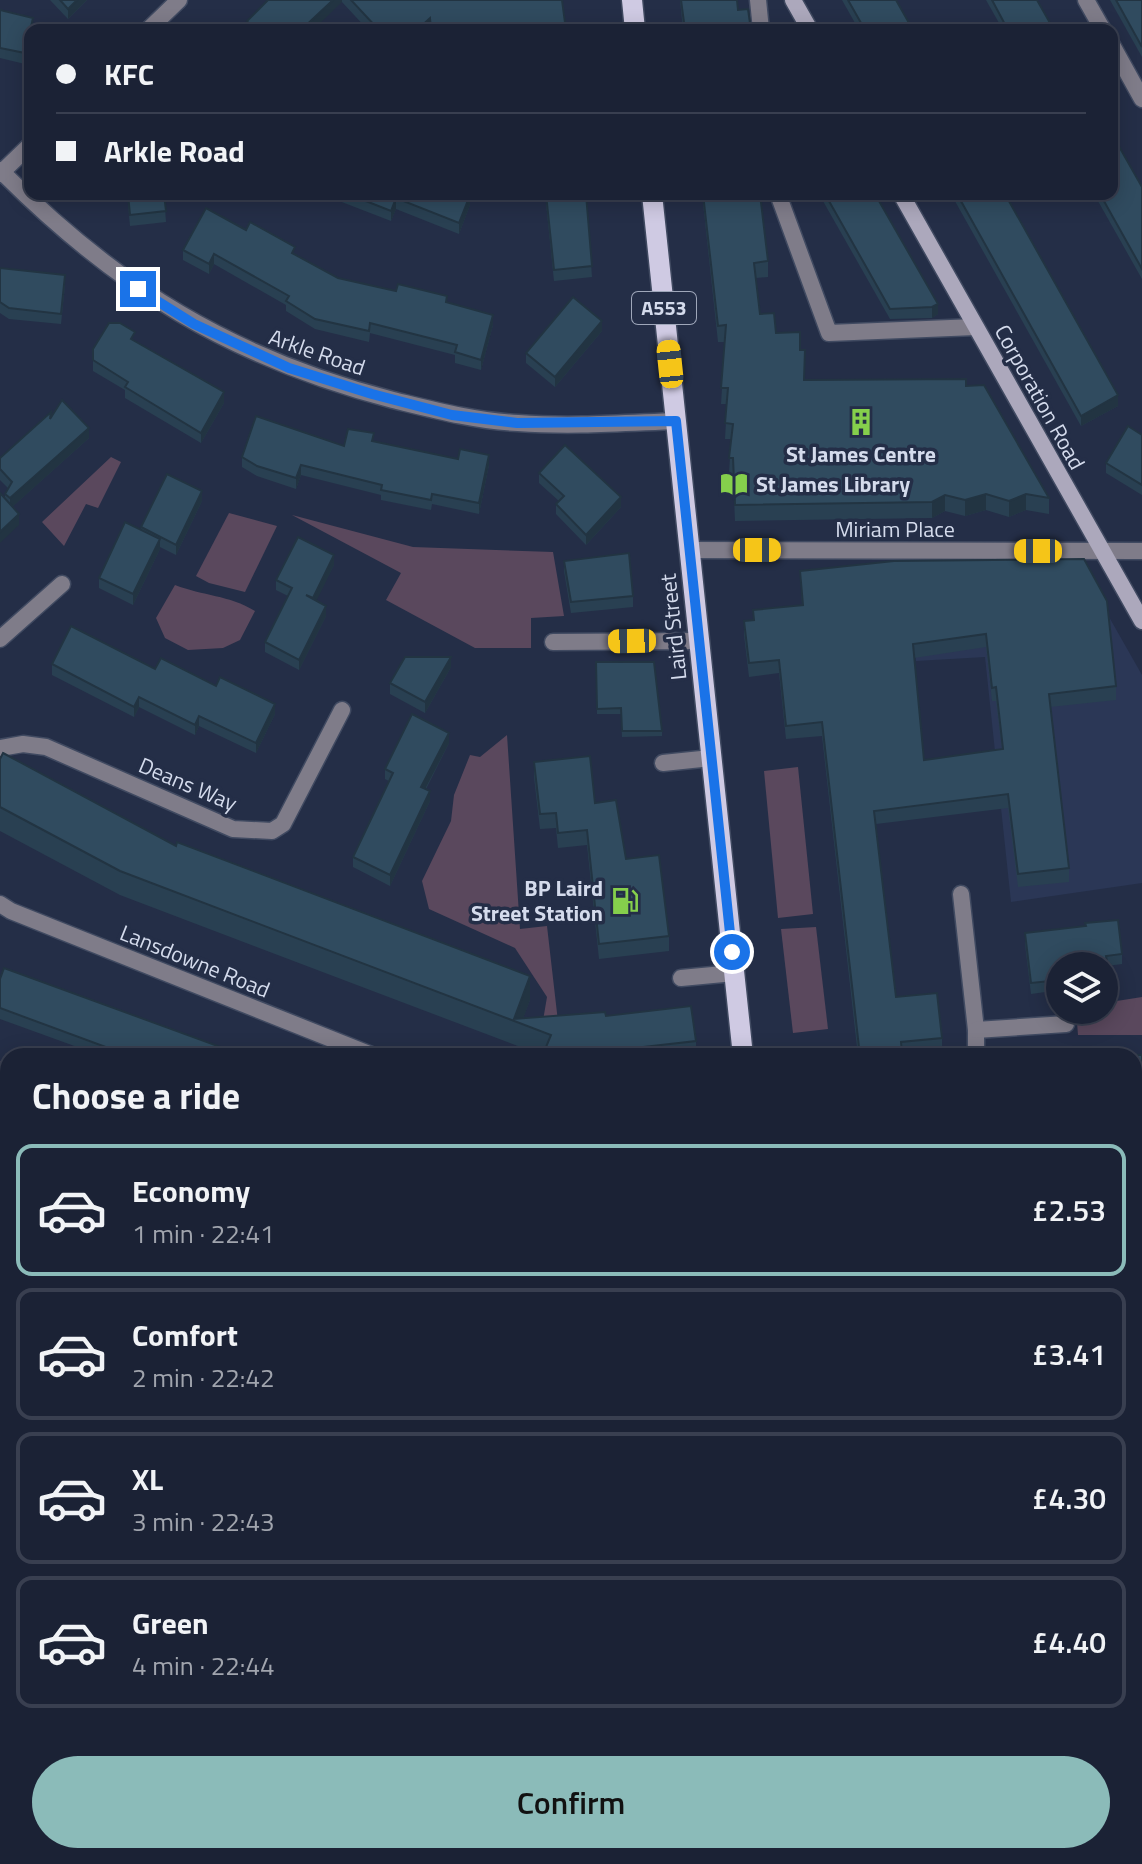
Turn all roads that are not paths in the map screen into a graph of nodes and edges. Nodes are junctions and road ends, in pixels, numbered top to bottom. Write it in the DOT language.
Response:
graph roads {
  1 [pos="179,0"];
  2 [pos="632,0"];
  3 [pos="758,0"];
  4 [pos="793,0"];
  5 [pos="1086,0"];
  6 [pos="154,24"];
  7 [pos="634,24"];
  8 [pos="760,24"];
  9 [pos="807,24"];
  10 [pos="1100,24"];
  11 [pos="1118,56"];
  12 [pos="1142,99"];
  13 [pos="24,150"];
  14 [pos="0,172"];
  15 [pos="24,193"];
  16 [pos="31,200"];
  17 [pos="653,200"];
  18 [pos="780,200"];
  19 [pos="904,200"];
  20 [pos="975,327"];
  21 [pos="676,421"];
  22 [pos="690,550"];
  23 [pos="1101,551"];
  24 [pos="1142,551"];
  25 [pos="62,584"];
  26 [pos="1142,621"];
  27 [pos="0,639"];
  28 [pos="698,641"];
  29 [pos="553,642"];
  30 [pos="342,710"];
  31 [pos="0,748"];
  32 [pos="711,758"];
  33 [pos="663,763"];
  34 [pos="961,894"];
  35 [pos="0,904"];
  36 [pos="734,973"];
  37 [pos="681,978"];
  38 [pos="1066,1024"];
  39 [pos="976,1030"];
  40 [pos="354,1048"];
  41 [pos="742,1048"];
  42 [pos="976,1048"];
  1 -- 6 [label="street"];
  2 -- 7 [label="main road"];
  3 -- 8 [label="street"];
  4 -- 9 [label="street"];
  5 -- 10 [label="street"];
  11 -- 12 [label="street"];
  13 -- 14 [label="street"];
  14 -- 15 [label="street, Arkle Road"];
  16 -- 21 [label="street, Arkle Road"];
  17 -- 21 [label="main road, Laird Street / A553"];
  18 -- 20 [label="street"];
  19 -- 20 [label="street, Corporation Road"];
  20 -- 23 [label="street, Corporation Road"];
  21 -- 22 [label="main road, Laird Street / A553"];
  22 -- 23 [label="street, Miriam Place"];
  22 -- 28 [label="main road, Laird Street / A553"];
  23 -- 24 [label="street, Miriam Place"];
  23 -- 26 [label="street, Corporation Road"];
  25 -- 27 [label="street"];
  28 -- 29 [label="street"];
  28 -- 32 [label="main road, Laird Street / A553"];
  30 -- 31 [label="street, Deans Way"];
  32 -- 33 [label="street"];
  32 -- 36 [label="main road, Laird Street / A553"];
  34 -- 39 [label="street"];
  35 -- 40 [label="street, Lansdowne Road"];
  36 -- 37 [label="street"];
  36 -- 41 [label="main road, Laird Street / A553"];
  38 -- 39 [label="street"];
  39 -- 42 [label="street"];
}
